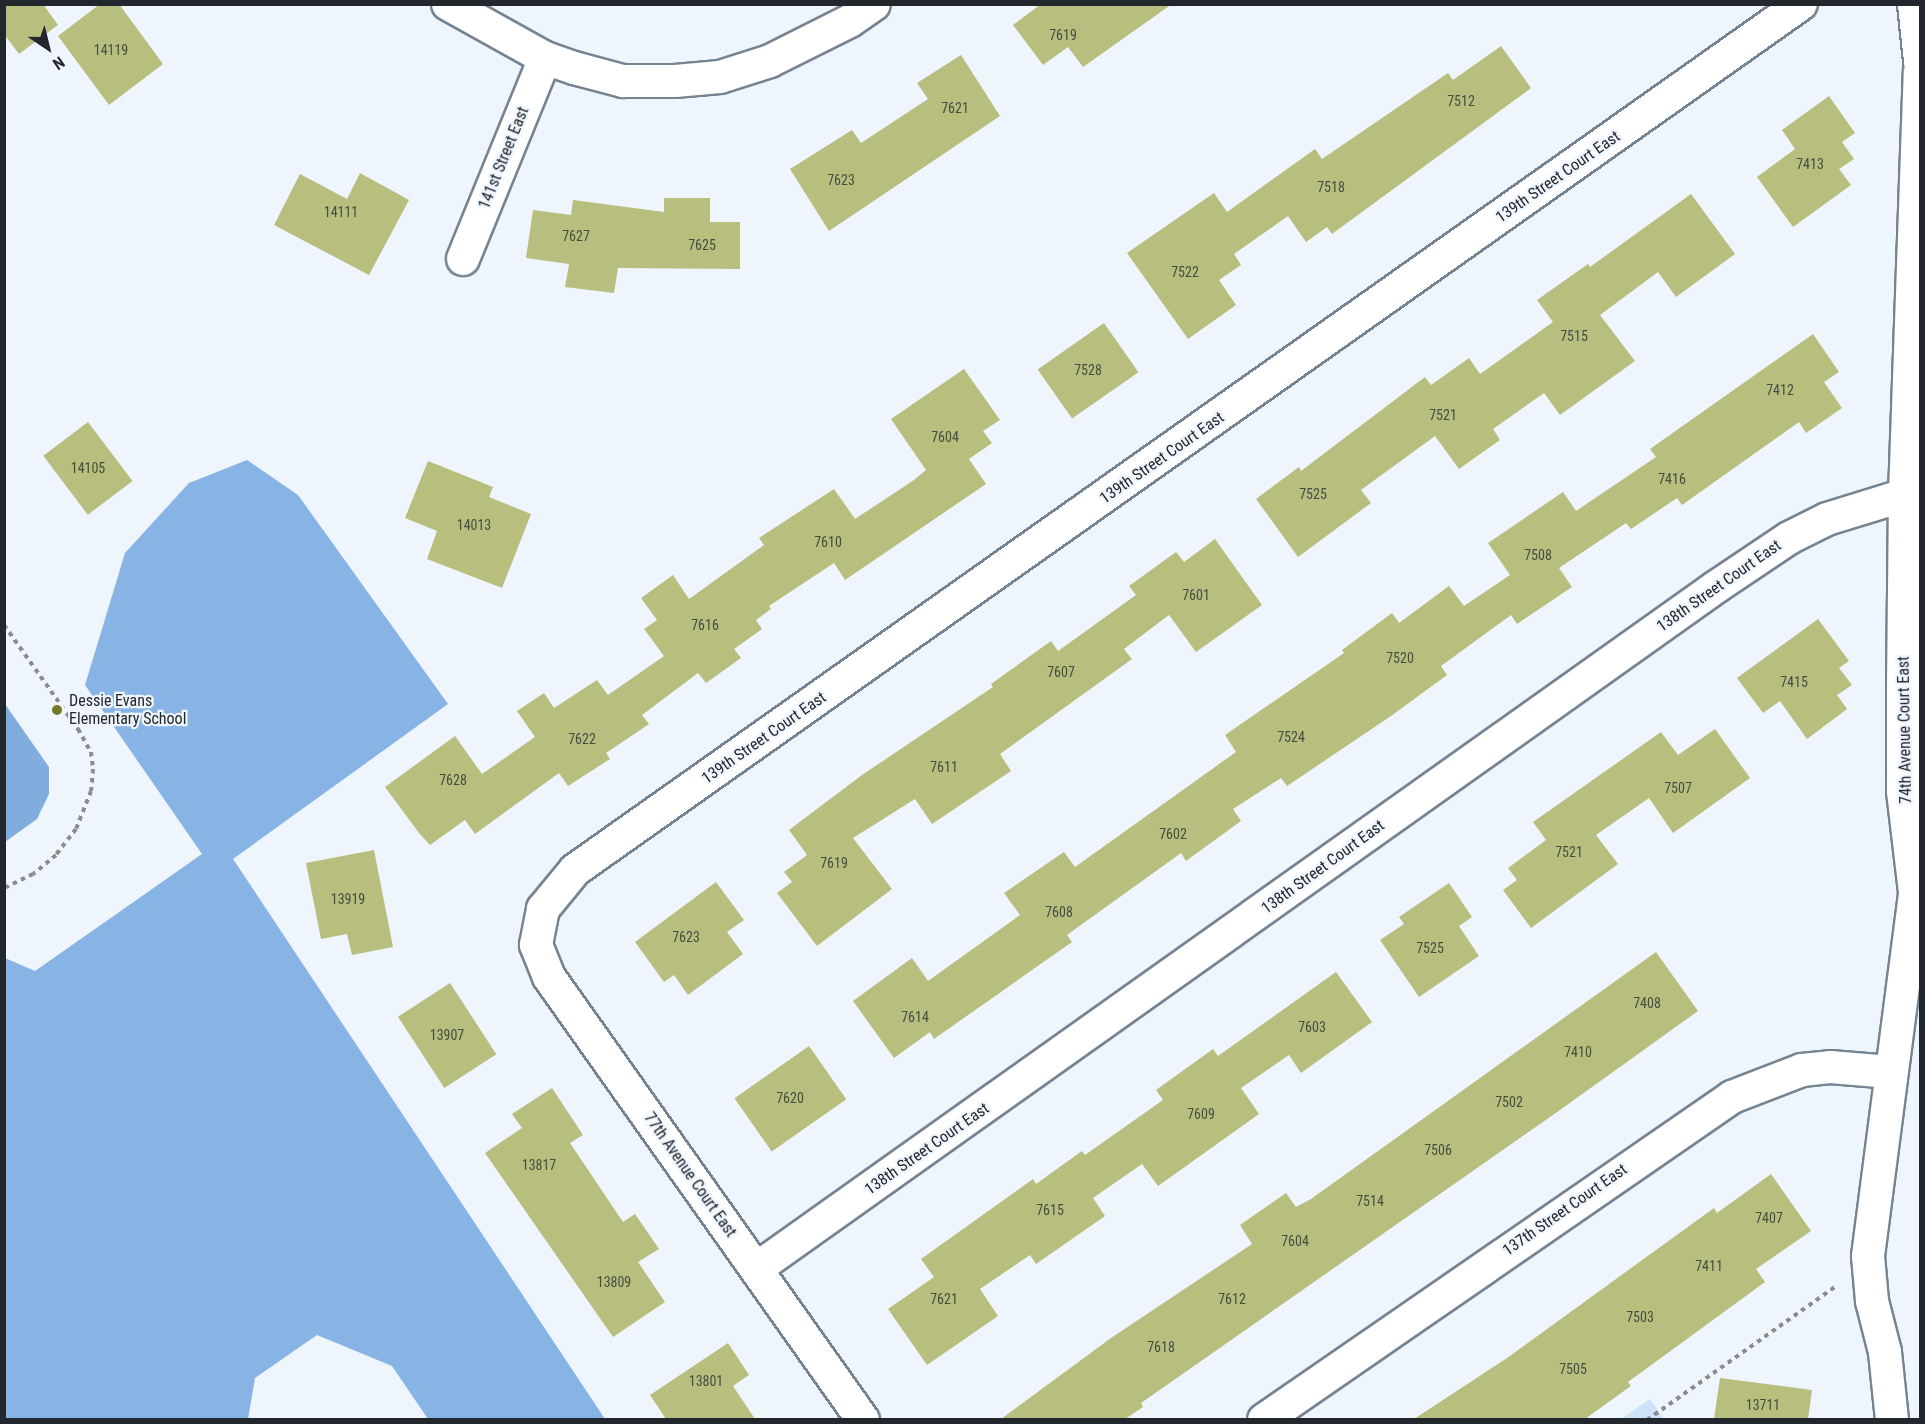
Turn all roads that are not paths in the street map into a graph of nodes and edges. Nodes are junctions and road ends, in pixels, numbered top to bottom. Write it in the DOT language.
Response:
graph roads {
  1 [pos="448,4"];
  2 [pos="874,4"];
  3 [pos="1801,4"];
  4 [pos="1914,4"];
  5 [pos="545,58"];
  6 [pos="1920,61"];
  7 [pos="1920,72"];
  8 [pos="463,259"];
  9 [pos="1905,495"];
  10 [pos="538,924"];
  11 [pos="1891,1072"];
  12 [pos="756,1269"];
  13 [pos="863,1419"];
  14 [pos="1264,1419"];
  15 [pos="1892,1419"];
  1 -- 5 [label="street"];
  2 -- 5 [label="street"];
  3 -- 10 [label="street, 139th Street Court East"];
  4 -- 6 [label="street"];
  5 -- 8 [label="street, 141st Street East"];
  7 -- 9 [label="street, 74th Avenue Court East"];
  9 -- 11 [label="street, 74th Avenue Court East"];
  9 -- 12 [label="street, 138th Street Court East"];
  10 -- 12 [label="street, 77th Avenue Court East"];
  11 -- 14 [label="street, 137th Street Court East"];
  11 -- 15 [label="street, 74th Avenue Court East"];
  12 -- 13 [label="street, 77th Avenue Court East"];
}
